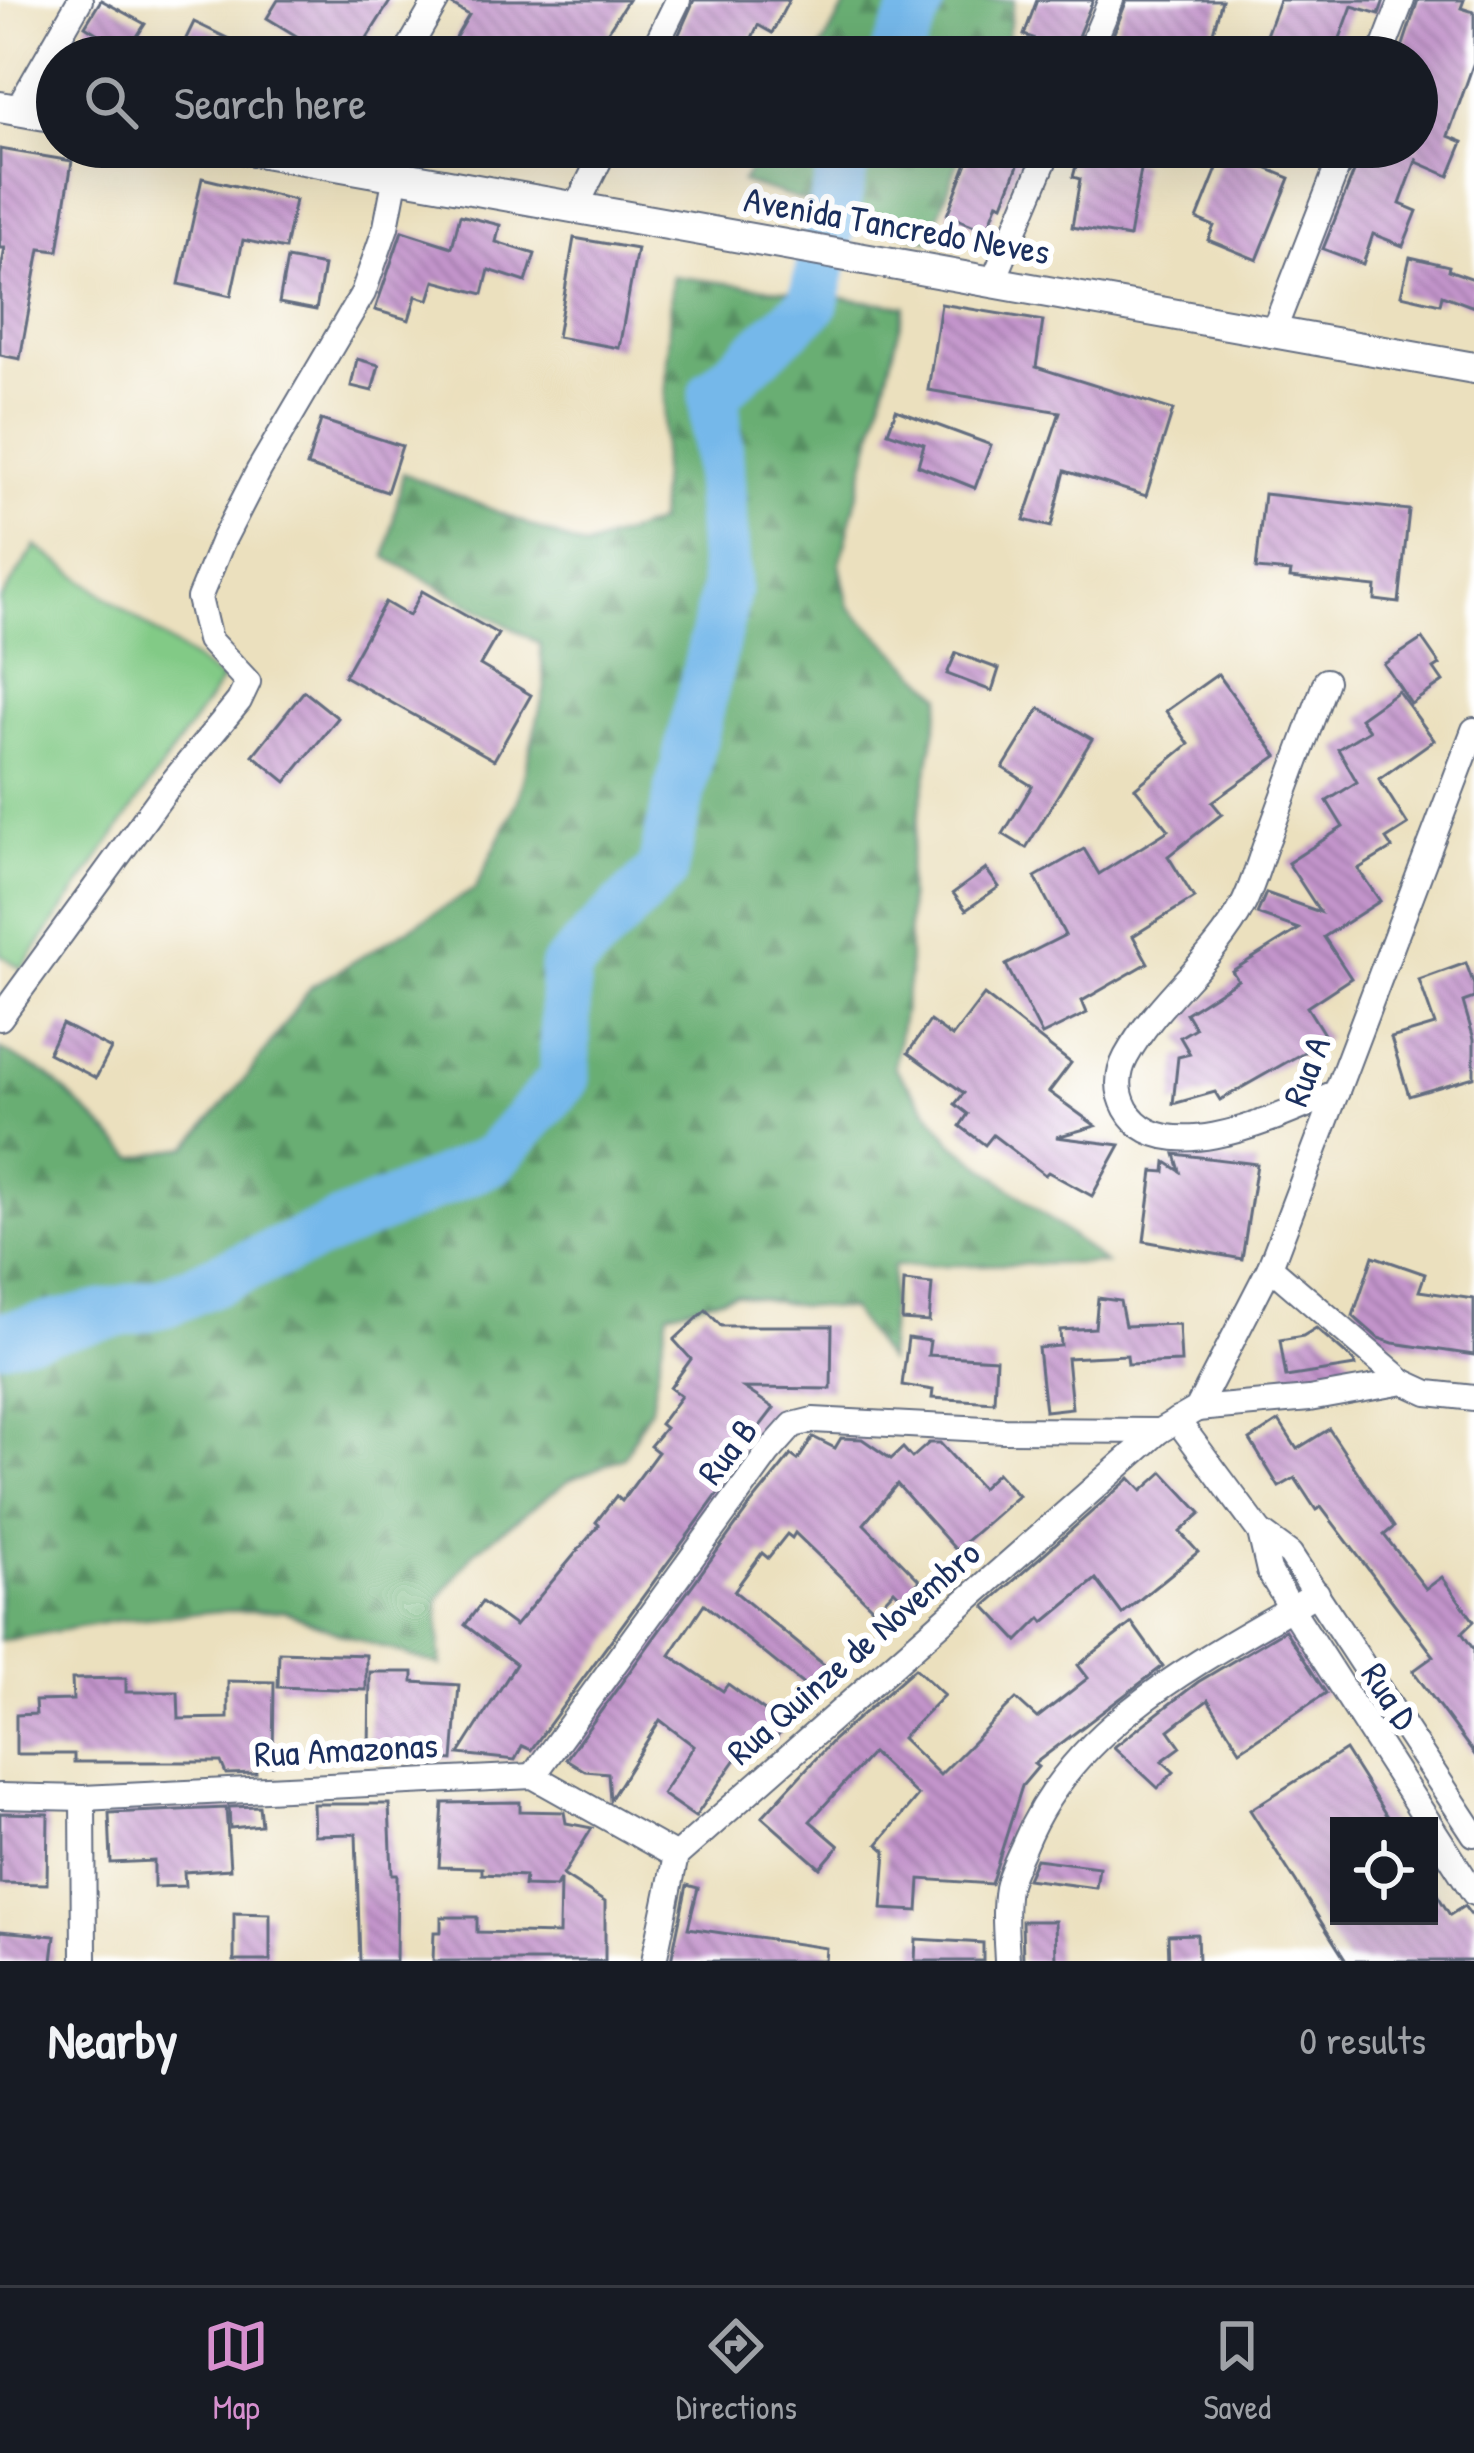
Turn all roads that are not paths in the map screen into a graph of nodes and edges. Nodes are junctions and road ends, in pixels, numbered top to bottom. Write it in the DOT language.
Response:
graph roads {
  1 [pos="80,0"];
  2 [pos="437,0"];
  3 [pos="678,0"];
  4 [pos="1111,0"];
  5 [pos="1402,0"];
  6 [pos="56,36"];
  7 [pos="416,36"];
  8 [pos="660,36"];
  9 [pos="1096,36"];
  10 [pos="1388,36"];
  11 [pos="36,67"];
  12 [pos="9,108"];
  13 [pos="379,168"];
  14 [pos="596,168"];
  15 [pos="1041,168"];
  16 [pos="1337,168"];
  17 [pos="397,175"];
  18 [pos="576,207"];
  19 [pos="993,282"];
  20 [pos="1272,334"];
  21 [pos="1470,370"];
  22 [pos="1326,681"];
  23 [pos="1474,730"];
  24 [pos="0,1018"];
  25 [pos="1337,1092"];
  26 [pos="1270,1267"];
  27 [pos="1404,1382"];
  28 [pos="1474,1398"];
  29 [pos="1178,1420"];
  30 [pos="1260,1532"];
  31 [pos="1317,1593"];
  32 [pos="1291,1608"];
  33 [pos="533,1776"];
  34 [pos="0,1796"];
  35 [pos="82,1798"];
  36 [pos="1474,1834"];
  37 [pos="676,1856"];
  38 [pos="1474,1893"];
  39 [pos="84,1961"];
  40 [pos="654,1961"];
  41 [pos="1007,1961"];
  1 -- 6 [label="street"];
  2 -- 7 [label="street"];
  3 -- 8 [label="street"];
  4 -- 9 [label="street"];
  5 -- 10 [label="street"];
  11 -- 12 [label="street"];
  13 -- 17 [label="street, Avenida Tancredo Neves"];
  14 -- 18 [label="street"];
  15 -- 19 [label="street"];
  16 -- 20 [label="street"];
  17 -- 18 [label="street, Avenida Tancredo Neves"];
  17 -- 24 [label="street"];
  18 -- 19 [label="street, Avenida Tancredo Neves"];
  19 -- 20 [label="street, Avenida Tancredo Neves"];
  20 -- 21 [label="street, Avenida Tancredo Neves"];
  22 -- 25 [label="street"];
  23 -- 25 [label="street, Rua A"];
  25 -- 26 [label="street, Rua A"];
  26 -- 27 [label="street"];
  26 -- 29 [label="street, Rua A"];
  27 -- 28 [label="street, Rua B"];
  27 -- 29 [label="street, Rua B"];
  29 -- 30 [label="street, Rua D"];
  29 -- 33 [label="street, Rua B"];
  29 -- 37 [label="street, Rua Quinze de Novembro"];
  30 -- 31 [label="street, Rua D"];
  30 -- 32 [label="street, Rua D"];
  31 -- 32 [label="street"];
  31 -- 36 [label="street, Rua D"];
  32 -- 38 [label="street, Rua D"];
  32 -- 41 [label="street"];
  33 -- 35 [label="street, Rua Amazonas"];
  33 -- 37 [label="street"];
  34 -- 35 [label="street, Rua Amazonas"];
  35 -- 39 [label="street"];
  37 -- 40 [label="street"];
}
